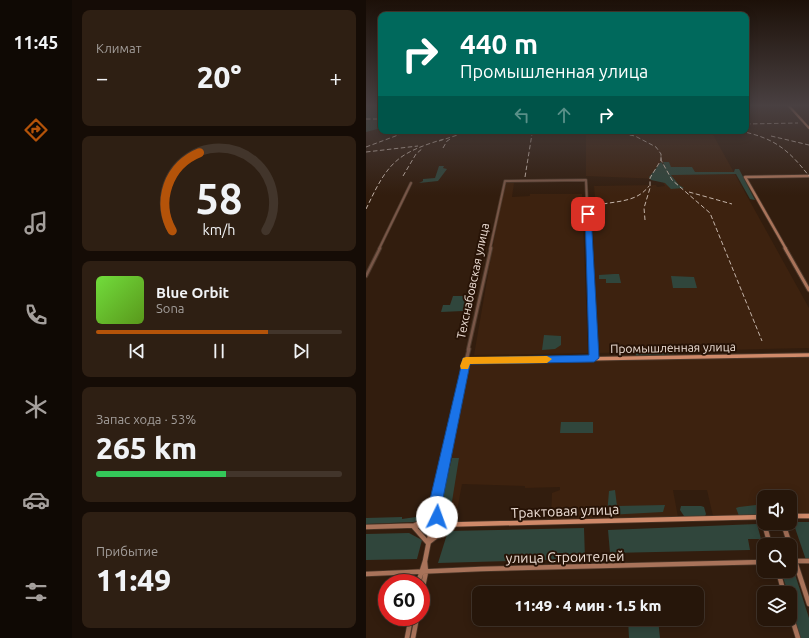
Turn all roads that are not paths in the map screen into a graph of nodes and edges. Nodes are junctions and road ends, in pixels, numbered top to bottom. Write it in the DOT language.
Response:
graph roads {
  1 [pos="809,176"];
  2 [pos="411,184"];
  3 [pos="366,276"];
  4 [pos="809,290"];
  5 [pos="809,355"];
  6 [pos="594,358"];
  7 [pos="466,361"];
  8 [pos="435,508"];
  9 [pos="797,516"];
  10 [pos="809,516"];
  11 [pos="757,519"];
  12 [pos="432,525"];
  13 [pos="450,525"];
  14 [pos="413,526"];
  15 [pos="366,527"];
  16 [pos="428,543"];
  17 [pos="797,561"];
  18 [pos="809,561"];
  19 [pos="757,562"];
  20 [pos="423,572"];
  21 [pos="366,574"];
  22 [pos="797,574"];
  23 [pos="809,604"];
  24 [pos="409,626"];
  25 [pos="415,626"];
  26 [pos="794,626"];
  27 [pos="407,638"];
  28 [pos="413,638"];
  29 [pos="798,638"];
  1 -- 4 [label="main road"];
  2 -- 3 [label="street"];
  5 -- 6 [label="main road, Промышленная улица"];
  6 -- 7 [label="main road, Промышленная улица"];
  6 -- 7 [label="street, Техснабовская улица"];
  7 -- 8 [label="main road, Техснабовская улица"];
  8 -- 12 [label="main road, Техснабовская улица"];
  8 -- 13 [label="main road"];
  8 -- 14 [label="main road"];
  9 -- 10 [label="main road"];
  11 -- 13 [label="main road, Трактовая улица"];
  12 -- 13 [label="main road, Трактовая улица"];
  12 -- 14 [label="main road, Трактовая улица"];
  12 -- 16 [label="main road"];
  13 -- 16 [label="main road"];
  14 -- 15 [label="main road, Трактовая улица"];
  14 -- 16 [label="main road"];
  16 -- 20 [label="main road"];
  17 -- 18 [label="main road"];
  19 -- 20 [label="main road, улица Строителей"];
  20 -- 21 [label="main road, улица Строителей"];
  22 -- 23 [label="main road"];
  24 -- 27 [label="main road"];
  25 -- 28 [label="main road"];
  26 -- 29 [label="main road"];
}
